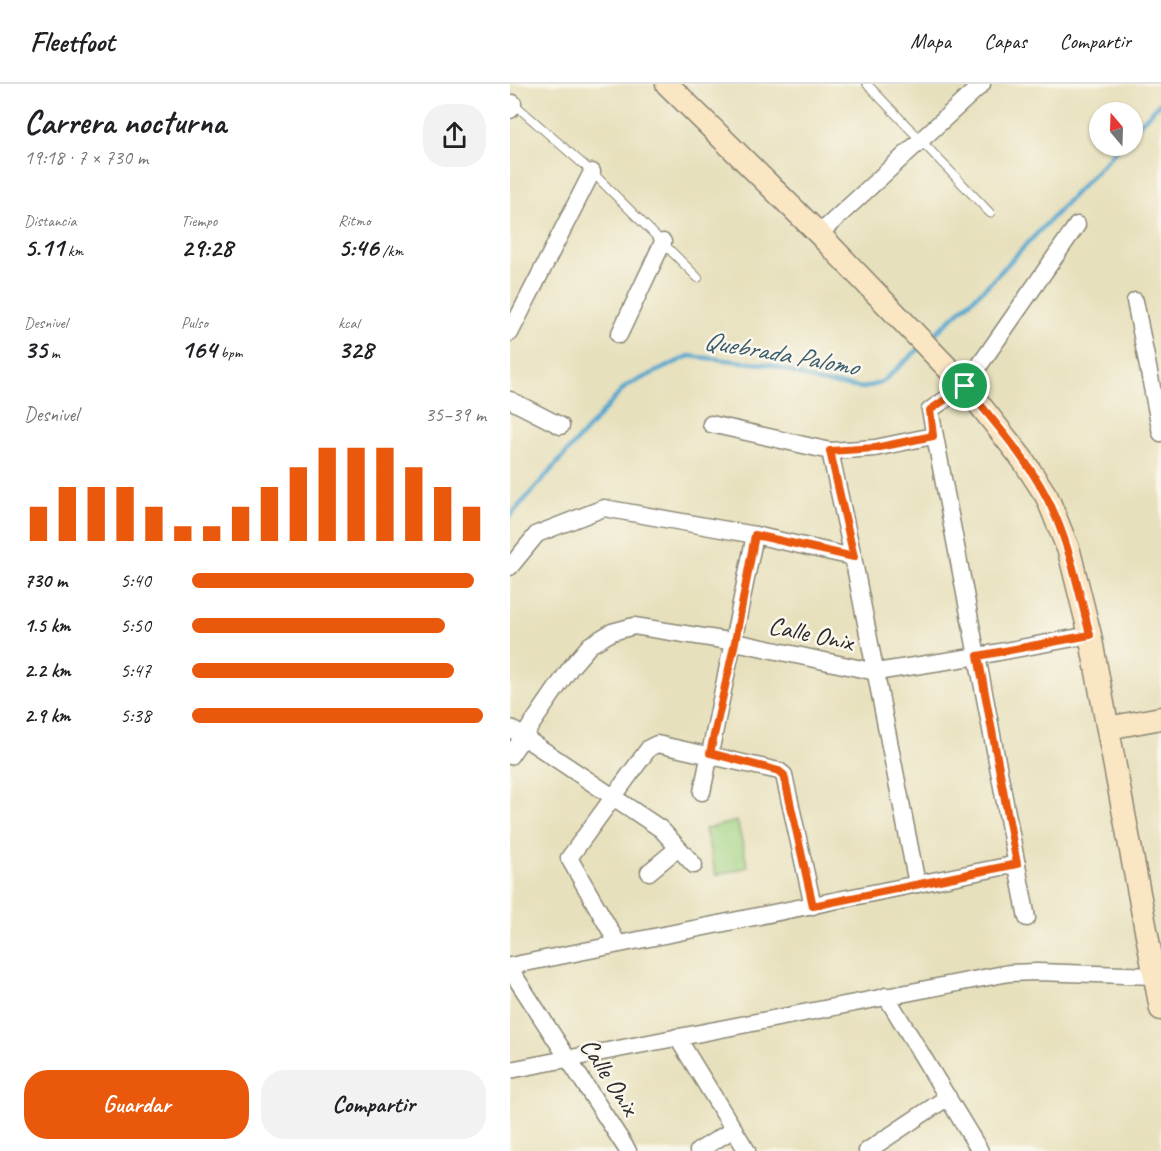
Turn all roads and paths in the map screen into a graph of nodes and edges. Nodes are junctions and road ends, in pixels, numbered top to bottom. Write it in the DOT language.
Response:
graph roads {
  1 [pos="667,84"];
  2 [pos="867,84"];
  3 [pos="982,84"];
  4 [pos="511,105"];
  5 [pos="918,141"];
  6 [pos="592,172"];
  7 [pos="990,213"];
  8 [pos="1077,225"];
  9 [pos="819,234"];
  10 [pos="663,242"];
  11 [pos="698,278"];
  12 [pos="1135,301"];
  13 [pos="510,333"];
  14 [pos="619,335"];
  15 [pos="965,386"];
  16 [pos="510,400"];
  17 [pos="711,424"];
  18 [pos="561,426"];
  19 [pos="1161,433"];
  20 [pos="933,436"];
  21 [pos="830,451"];
  22 [pos="755,535"];
  23 [pos="854,557"];
  24 [pos="510,567"];
  25 [pos="1090,635"];
  26 [pos="735,642"];
  27 [pos="978,656"];
  28 [pos="876,672"];
  29 [pos="1161,718"];
  30 [pos="1108,728"];
  31 [pos="516,732"];
  32 [pos="710,753"];
  33 [pos="510,756"];
  34 [pos="702,792"];
  35 [pos="612,798"];
  36 [pos="678,848"];
  37 [pos="1017,864"];
  38 [pos="694,865"];
  39 [pos="649,872"];
  40 [pos="917,884"];
  41 [pos="813,906"];
  42 [pos="1027,918"];
  43 [pos="618,945"];
  44 [pos="510,967"];
  45 [pos="1154,976"];
  46 [pos="886,996"];
  47 [pos="1161,1009"];
  48 [pos="677,1037"];
  49 [pos="568,1058"];
  50 [pos="510,1070"];
  51 [pos="948,1097"];
  52 [pos="734,1129"];
  53 [pos="623,1150"];
  54 [pos="698,1151"];
  55 [pos="747,1151"];
  56 [pos="867,1151"];
  57 [pos="980,1151"];
  1 -- 9 [label="street"];
  2 -- 5 [label="lane"];
  3 -- 5 [label="street"];
  4 -- 6 [label="lane"];
  5 -- 7 [label="lane"];
  5 -- 9 [label="street"];
  6 -- 10 [label="lane"];
  6 -- 13 [label="street"];
  8 -- 15 [label="street"];
  9 -- 15 [label="street"];
  10 -- 11 [label="lane"];
  10 -- 14 [label="street"];
  12 -- 19 [label="street"];
  15 -- 20 [label="street"];
  15 -- 25 [label="street"];
  16 -- 18 [label="street"];
  17 -- 21 [label="street"];
  20 -- 21 [label="street"];
  20 -- 27 [label="street"];
  21 -- 23 [label="street"];
  22 -- 23 [label="street"];
  22 -- 24 [label="street"];
  22 -- 26 [label="street"];
  23 -- 28 [label="street"];
  25 -- 27 [label="street, Calle Onix"];
  25 -- 30 [label="street"];
  26 -- 28 [label="street, Calle Onix"];
  26 -- 31 [label="street, Calle Onix"];
  26 -- 32 [label="street"];
  27 -- 28 [label="street, Calle Onix"];
  27 -- 37 [label="street"];
  28 -- 40 [label="street"];
  29 -- 30 [label="street"];
  30 -- 45 [label="street"];
  31 -- 33 [label="street, Calle Onix"];
  31 -- 35 [label="street"];
  32 -- 34 [label="street"];
  32 -- 35 [label="street"];
  32 -- 41 [label="street"];
  35 -- 36 [label="street"];
  35 -- 43 [label="street"];
  36 -- 38 [label="street"];
  36 -- 39 [label="street"];
  37 -- 40 [label="street"];
  37 -- 42 [label="street"];
  40 -- 41 [label="street"];
  41 -- 43 [label="street"];
  43 -- 44 [label="street"];
  44 -- 49 [label="street, Calle Onix"];
  45 -- 46 [label="street"];
  45 -- 47 [label="street"];
  46 -- 48 [label="street"];
  46 -- 51 [label="street"];
  48 -- 49 [label="street"];
  48 -- 52 [label="street"];
  49 -- 50 [label="street"];
  49 -- 53 [label="street, Calle Onix"];
  51 -- 56 [label="street"];
  51 -- 57 [label="street"];
  52 -- 54 [label="street"];
  52 -- 55 [label="street"];
}
